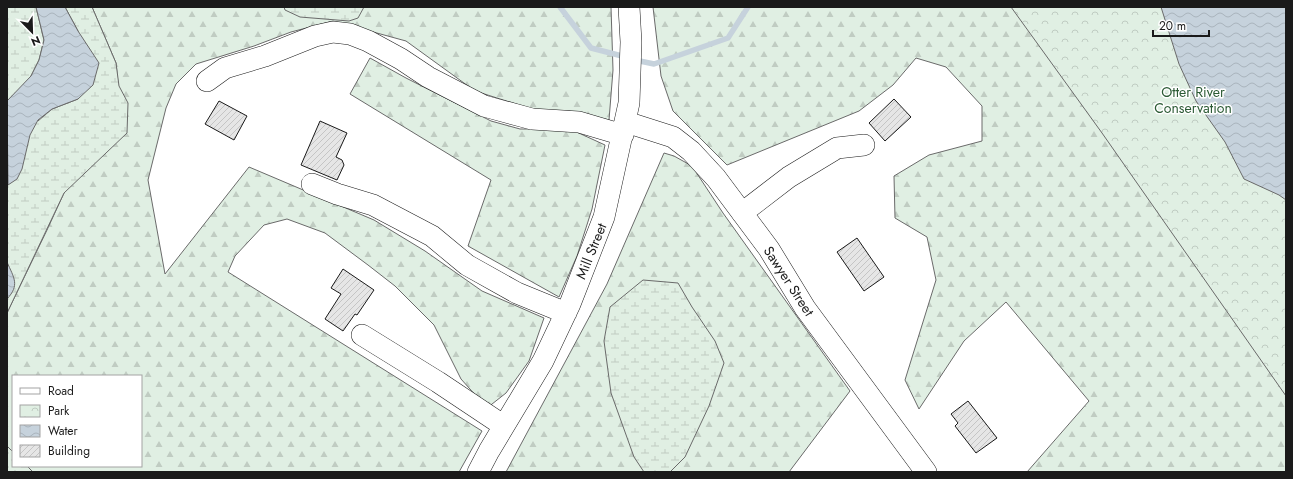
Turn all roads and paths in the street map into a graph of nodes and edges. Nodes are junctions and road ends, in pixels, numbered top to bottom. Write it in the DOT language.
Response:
graph roads {
  1 [pos="629,7"];
  2 [pos="207,81"];
  3 [pos="624,128"];
  4 [pos="864,145"];
  5 [pos="312,184"];
  6 [pos="742,213"];
  7 [pos="566,313"];
  8 [pos="362,335"];
  9 [pos="504,426"];
  10 [pos="478,472"];
  11 [pos="926,472"];
  1 -- 3 [label="street, Mill Street"];
  2 -- 3 [label="street, Sawyer Street"];
  3 -- 6 [label="street, Sawyer Street"];
  3 -- 7 [label="street, Mill Street"];
  4 -- 6 [label="street"];
  5 -- 7 [label="street"];
  6 -- 11 [label="street, Sawyer Street"];
  7 -- 9 [label="street, Mill Street"];
  8 -- 9 [label="street"];
  9 -- 10 [label="street, Mill Street"];
}
